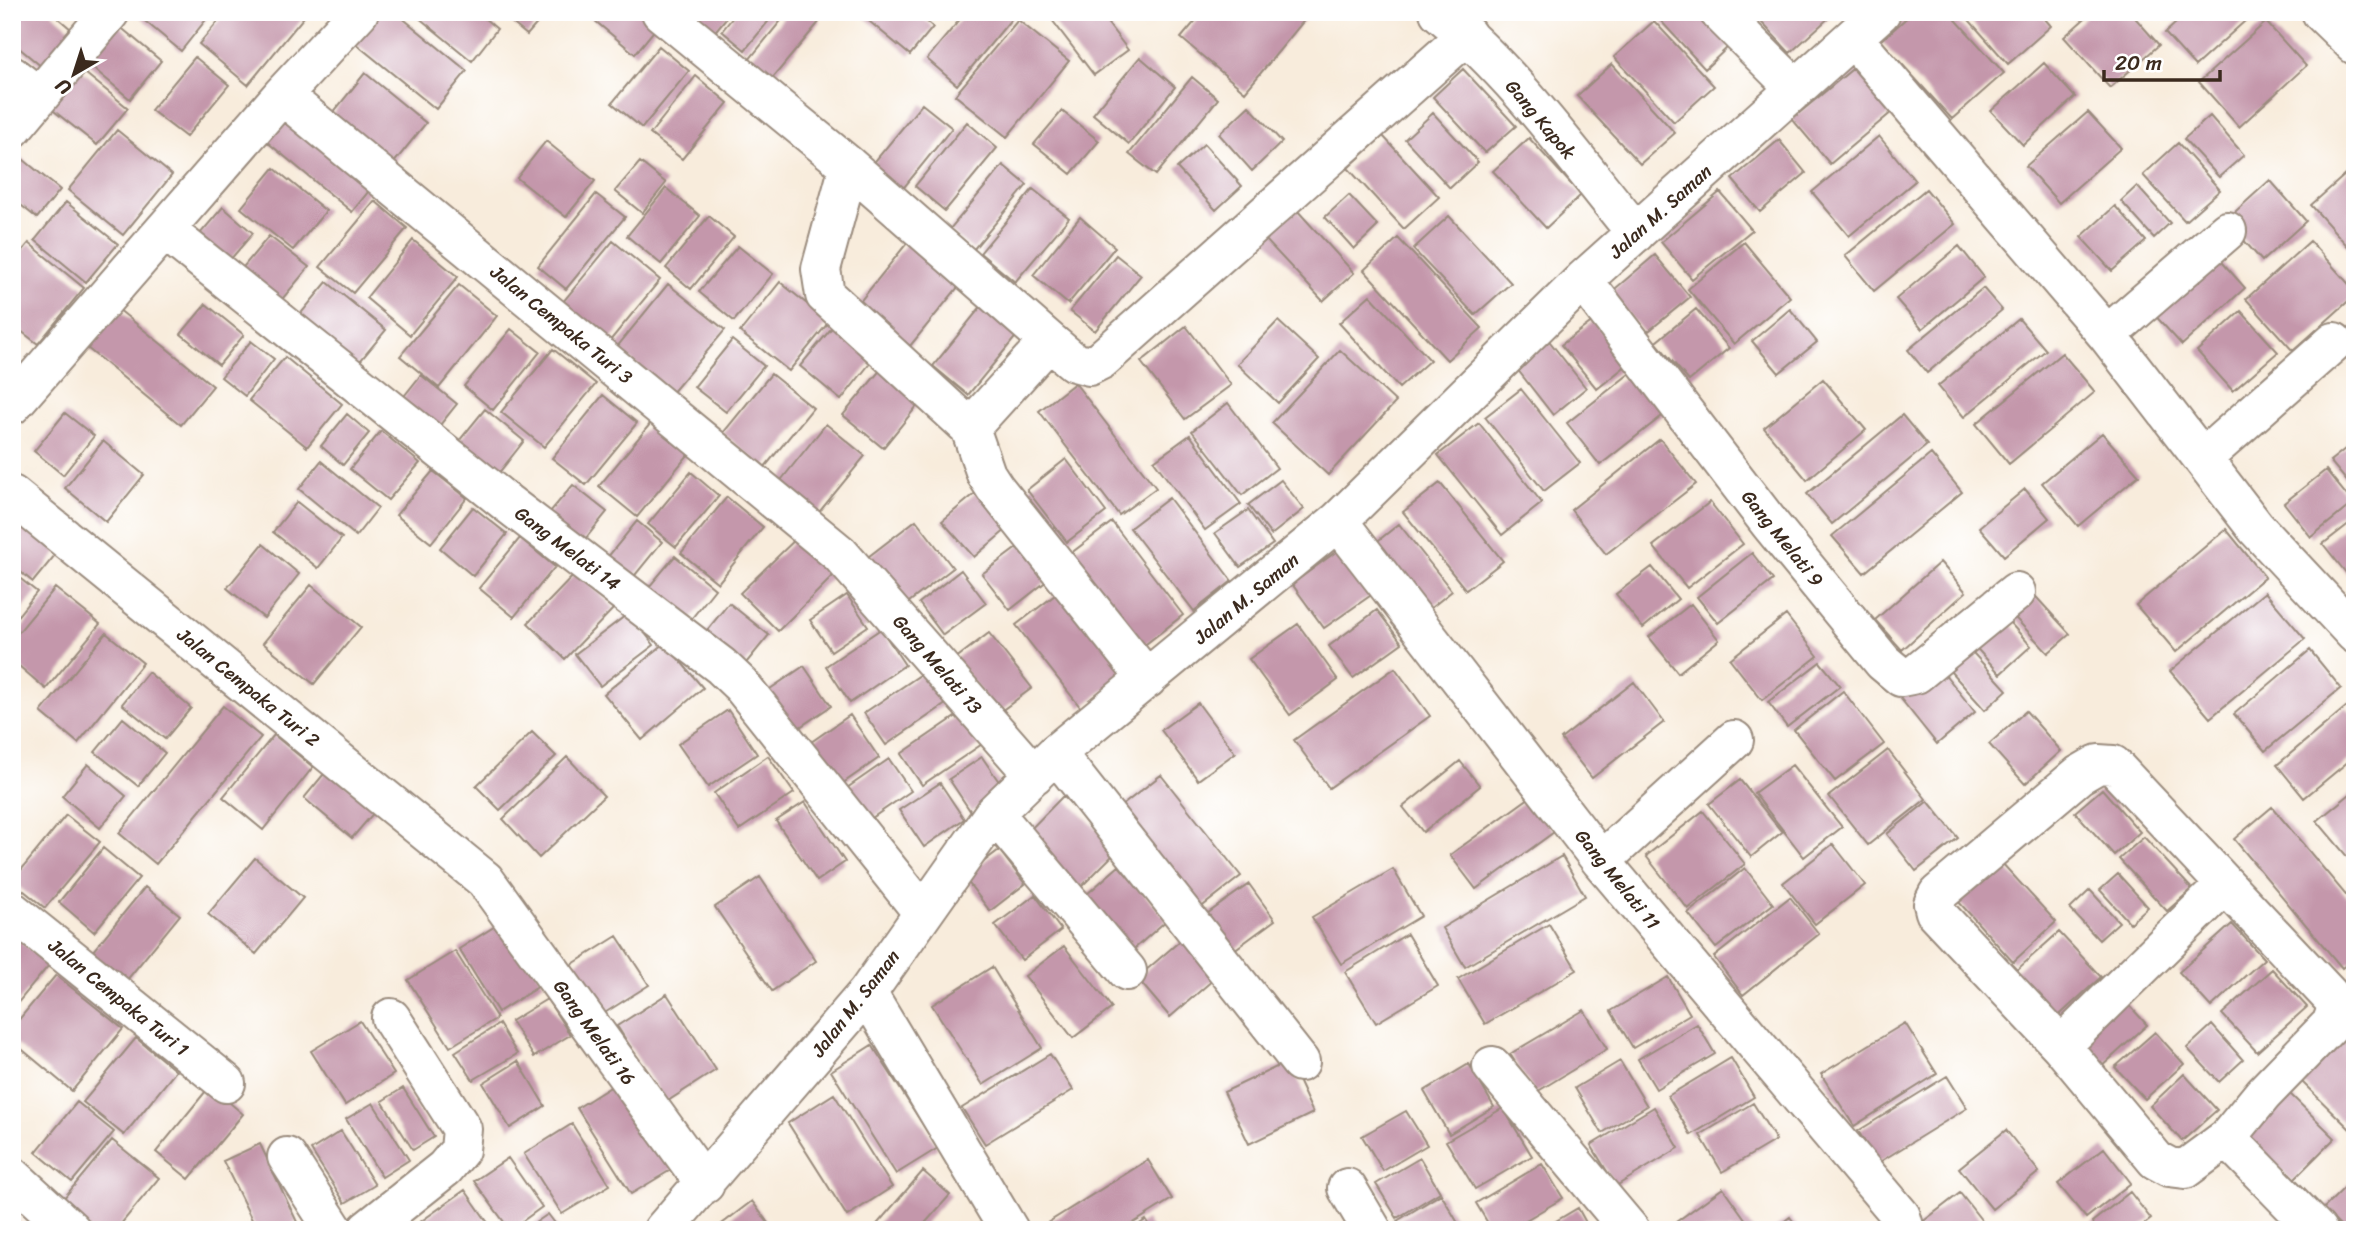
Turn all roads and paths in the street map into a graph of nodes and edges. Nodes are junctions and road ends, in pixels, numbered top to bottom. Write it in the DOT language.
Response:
graph roads {
  1 [pos="110,12"];
  2 [pos="359,12"];
  3 [pos="662,12"];
  4 [pos="1719,12"];
  5 [pos="1881,12"];
  6 [pos="2321,12"];
  7 [pos="1453,24"];
  8 [pos="1853,38"];
  9 [pos="2355,45"];
  10 [pos="25,86"];
  11 [pos="1796,89"];
  12 [pos="282,95"];
  13 [pos="12,129"];
  14 [pos="849,166"];
  15 [pos="166,231"];
  16 [pos="2227,231"];
  17 [pos="1636,233"];
  18 [pos="1583,280"];
  19 [pos="2107,335"];
  20 [pos="1049,341"];
  21 [pos="2334,342"];
  22 [pos="12,405"];
  23 [pos="970,428"];
  24 [pos="2203,458"];
  25 [pos="12,495"];
  26 [pos="1338,521"];
  27 [pos="840,554"];
  28 [pos="2016,592"];
  29 [pos="2355,634"];
  30 [pos="1147,680"];
  31 [pos="1734,740"];
  32 [pos="1045,764"];
  33 [pos="994,813"];
  34 [pos="1601,861"];
  35 [pos="485,880"];
  36 [pos="2225,885"];
  37 [pos="12,911"];
  38 [pos="923,913"];
  39 [pos="1127,971"];
  40 [pos="867,993"];
  41 [pos="391,1018"];
  42 [pos="2061,1046"];
  43 [pos="1300,1062"];
  44 [pos="1492,1066"];
  45 [pos="226,1083"];
  46 [pos="2227,1138"];
  47 [pos="287,1157"];
  48 [pos="12,1176"];
  49 [pos="705,1184"];
  50 [pos="1348,1188"];
  51 [pos="71,1230"];
  52 [pos="334,1230"];
  53 [pos="366,1230"];
  54 [pos="663,1230"];
  55 [pos="1009,1230"];
  56 [pos="1372,1230"];
  57 [pos="1630,1230"];
  58 [pos="1905,1230"];
  59 [pos="2317,1230"];
  1 -- 10 [label="street"];
  2 -- 12 [label="street"];
  3 -- 14 [label="street"];
  4 -- 11 [label="street"];
  5 -- 8 [label="street, Jalan M. Saman"];
  6 -- 9 [label="street"];
  7 -- 17 [label="street, Gang Kapok"];
  7 -- 20 [label="street"];
  8 -- 11 [label="street, Jalan M. Saman"];
  8 -- 19 [label="street"];
  10 -- 13 [label="street"];
  11 -- 17 [label="street, Jalan M. Saman"];
  12 -- 15 [label="street"];
  12 -- 27 [label="street, Jalan Cempaka Turi 3"];
  14 -- 20 [label="street"];
  14 -- 23 [label="street"];
  15 -- 22 [label="street"];
  15 -- 38 [label="street, Gang Melati 14"];
  16 -- 19 [label="street"];
  17 -- 18 [label="street, Jalan M. Saman"];
  18 -- 26 [label="street, Jalan M. Saman"];
  18 -- 28 [label="street, Gang Melati 9"];
  19 -- 24 [label="street"];
  20 -- 23 [label="street"];
  21 -- 24 [label="street"];
  23 -- 30 [label="street"];
  24 -- 29 [label="street"];
  25 -- 35 [label="street, Jalan Cempaka Turi 2"];
  26 -- 30 [label="street, Jalan M. Saman"];
  26 -- 34 [label="street, Gang Melati 11"];
  27 -- 32 [label="street, Gang Melati 13"];
  30 -- 32 [label="street, Jalan M. Saman"];
  31 -- 34 [label="street"];
  32 -- 33 [label="street, Jalan M. Saman"];
  32 -- 43 [label="street, Gang Melati 13"];
  33 -- 38 [label="street, Jalan M. Saman"];
  33 -- 39 [label="street"];
  34 -- 58 [label="street, Gang Melati 11"];
  35 -- 49 [label="street, Gang Melati 16"];
  36 -- 42 [label="street"];
  36 -- 42 [label="street"];
  36 -- 46 [label="street"];
  37 -- 45 [label="street, Jalan Cempaka Turi 1"];
  38 -- 40 [label="street, Jalan M. Saman"];
  40 -- 49 [label="street, Jalan M. Saman"];
  40 -- 55 [label="street"];
  41 -- 53 [label="street"];
  42 -- 46 [label="street"];
  44 -- 57 [label="street"];
  46 -- 59 [label="street"];
  47 -- 52 [label="street"];
  48 -- 51 [label="street"];
  49 -- 54 [label="street, Jalan M. Saman"];
  50 -- 56 [label="street"];
}
